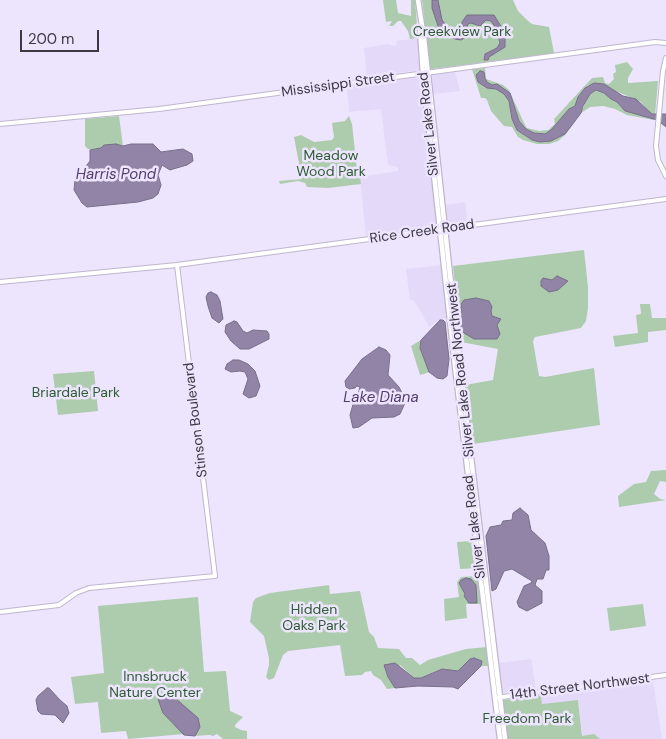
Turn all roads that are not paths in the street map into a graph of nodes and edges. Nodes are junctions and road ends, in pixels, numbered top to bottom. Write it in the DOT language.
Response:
graph roads {
  1 [pos="418,0"];
  2 [pos="666,43"];
  3 [pos="666,58"];
  4 [pos="426,73"];
  5 [pos="0,124"];
  6 [pos="666,176"];
  7 [pos="666,200"];
  8 [pos="443,229"];
  9 [pos="177,264"];
  10 [pos="0,282"];
  11 [pos="0,612"];
  12 [pos="666,675"];
  13 [pos="497,698"];
  14 [pos="500,739"];
  15 [pos="505,739"];
  1 -- 4 [label="main road, Silver Lake Road"];
  2 -- 4 [label="street, Mississippi Street"];
  3 -- 6 [label="street"];
  4 -- 5 [label="street, Mississippi Street"];
  4 -- 8 [label="main road, Silver Lake Road"];
  7 -- 8 [label="street, Rice Creek Road"];
  8 -- 9 [label="street, Rice Creek Road"];
  8 -- 13 [label="main road, Silver Lake Road"];
  9 -- 10 [label="street, Rice Creek Road"];
  9 -- 11 [label="street, Stinson Boulevard"];
  12 -- 13 [label="street, 14th Street Northwest"];
  13 -- 14 [label="main road, Silver Lake Road"];
  13 -- 15 [label="main road"];
}
